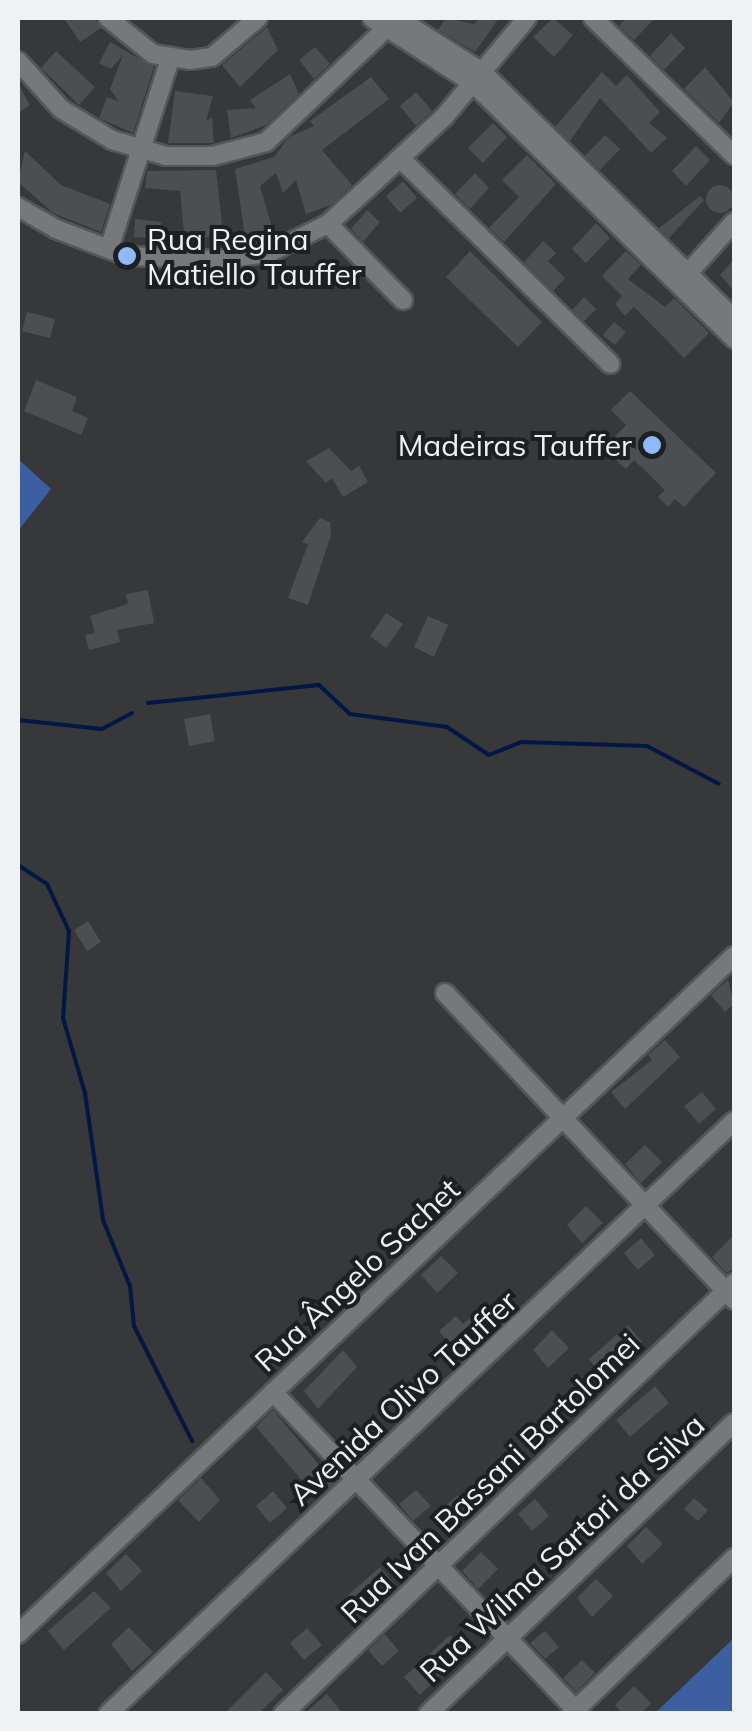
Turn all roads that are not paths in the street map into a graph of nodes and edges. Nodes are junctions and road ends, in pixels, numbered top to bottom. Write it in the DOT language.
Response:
graph roads {
  1 [pos="108,18"];
  2 [pos="258,18"];
  3 [pos="527,18"];
  4 [pos="594,18"];
  5 [pos="389,20"];
  6 [pos="170,60"];
  7 [pos="18,61"];
  8 [pos="477,77"];
  9 [pos="140,151"];
  10 [pos="734,155"];
  11 [pos="401,158"];
  12 [pos="18,206"];
  13 [pos="734,222"];
  14 [pos="328,224"];
  15 [pos="108,249"];
  16 [pos="683,279"];
  17 [pos="403,300"];
  18 [pos="734,332"];
  19 [pos="610,364"];
  20 [pos="734,956"];
  21 [pos="445,994"];
  22 [pos="562,1120"];
  23 [pos="734,1121"];
  24 [pos="646,1206"];
  25 [pos="732,1291"];
  26 [pos="273,1392"];
  27 [pos="734,1423"];
  28 [pos="358,1480"];
  29 [pos="734,1558"];
  30 [pos="440,1565"];
  31 [pos="18,1634"];
  32 [pos="508,1637"];
  33 [pos="576,1712"];
  34 [pos="108,1714"];
  35 [pos="283,1714"];
  36 [pos="428,1714"];
  1 -- 6 [label="street"];
  2 -- 6 [label="street"];
  3 -- 8 [label="street"];
  4 -- 10 [label="street"];
  5 -- 8 [label="street"];
  5 -- 9 [label="street"];
  6 -- 9 [label="street"];
  7 -- 9 [label="street"];
  8 -- 11 [label="street"];
  8 -- 16 [label="street"];
  9 -- 15 [label="street"];
  11 -- 14 [label="street"];
  11 -- 19 [label="street"];
  12 -- 15 [label="street"];
  13 -- 16 [label="street"];
  14 -- 15 [label="street"];
  14 -- 17 [label="street"];
  16 -- 18 [label="street"];
  20 -- 22 [label="street, Rua Ângelo Sachet"];
  21 -- 22 [label="street"];
  22 -- 24 [label="street"];
  22 -- 26 [label="street, Rua Ângelo Sachet"];
  23 -- 24 [label="street, Avenida Olivo Tauffer"];
  24 -- 25 [label="street"];
  24 -- 28 [label="street, Avenida Olivo Tauffer"];
  25 -- 30 [label="street, Rua Ivan Bassani Bartolomei"];
  26 -- 28 [label="street"];
  26 -- 31 [label="street, Rua Ângelo Sachet"];
  27 -- 32 [label="street, Rua Wilma Sartori da Silva"];
  28 -- 30 [label="street"];
  28 -- 34 [label="street, Avenida Olivo Tauffer"];
  29 -- 33 [label="street"];
  30 -- 32 [label="street"];
  30 -- 35 [label="street, Rua Ivan Bassani Bartolomei"];
  32 -- 33 [label="street"];
  32 -- 36 [label="street, Rua Wilma Sartori da Silva"];
}
